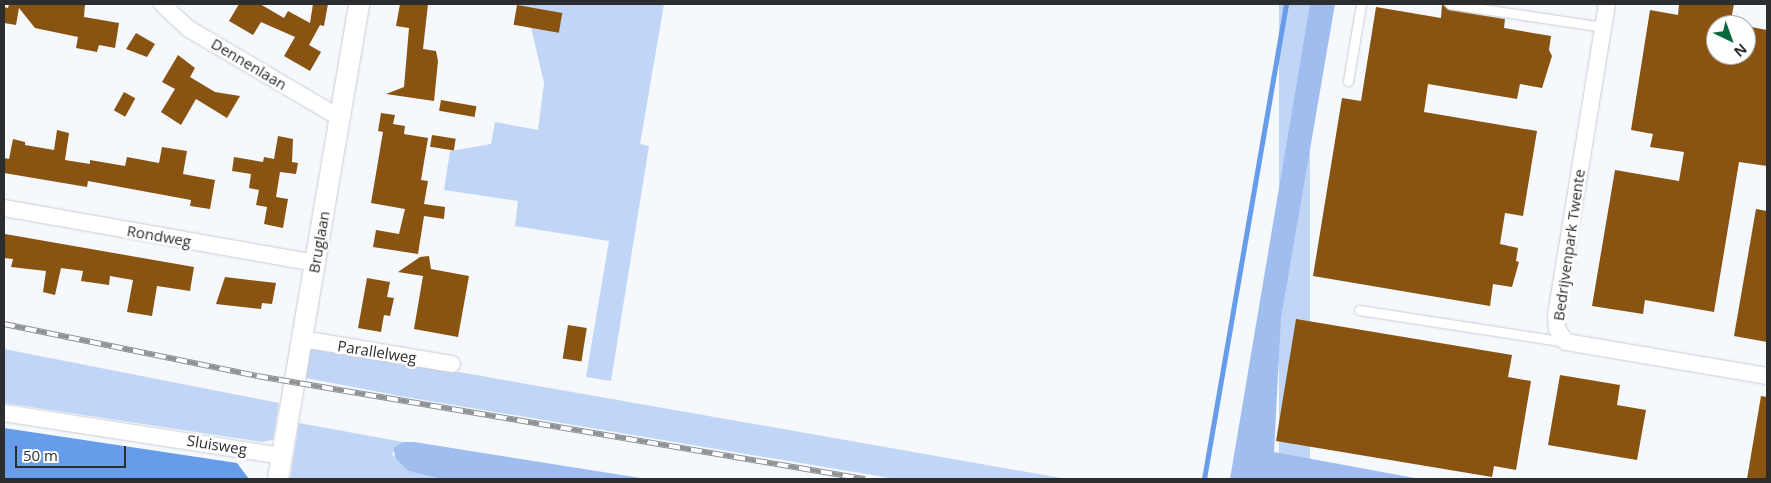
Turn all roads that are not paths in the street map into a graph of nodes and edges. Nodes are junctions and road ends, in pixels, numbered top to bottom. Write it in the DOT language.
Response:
graph roads {
  1 [pos="162,4"];
  2 [pos="359,4"];
  3 [pos="1361,4"];
  4 [pos="1450,4"];
  5 [pos="1607,4"];
  6 [pos="1604,27"];
  7 [pos="1348,82"];
  8 [pos="340,118"];
  9 [pos="4,208"];
  10 [pos="315,263"];
  11 [pos="1359,310"];
  12 [pos="302,339"];
  13 [pos="1566,342"];
  14 [pos="452,364"];
  15 [pos="1767,376"];
  16 [pos="4,413"];
  17 [pos="282,456"];
  18 [pos="278,479"];
  1 -- 8 [label="street, Dennenlaan"];
  2 -- 8 [label="street, Bruglaan"];
  3 -- 7 [label="lane"];
  4 -- 6 [label="lane"];
  5 -- 6 [label="street, Bedrijvenpark Twente"];
  6 -- 13 [label="street, Bedrijvenpark Twente"];
  8 -- 10 [label="street, Bruglaan"];
  9 -- 10 [label="street, Rondweg"];
  10 -- 12 [label="street, Bruglaan"];
  11 -- 13 [label="lane"];
  12 -- 14 [label="street, Parallelweg"];
  12 -- 17 [label="street, Bruglaan"];
  13 -- 15 [label="street, Bedrijvenpark Twente"];
  16 -- 17 [label="street, Sluisweg"];
  17 -- 18 [label="street, Bruglaan"];
}
